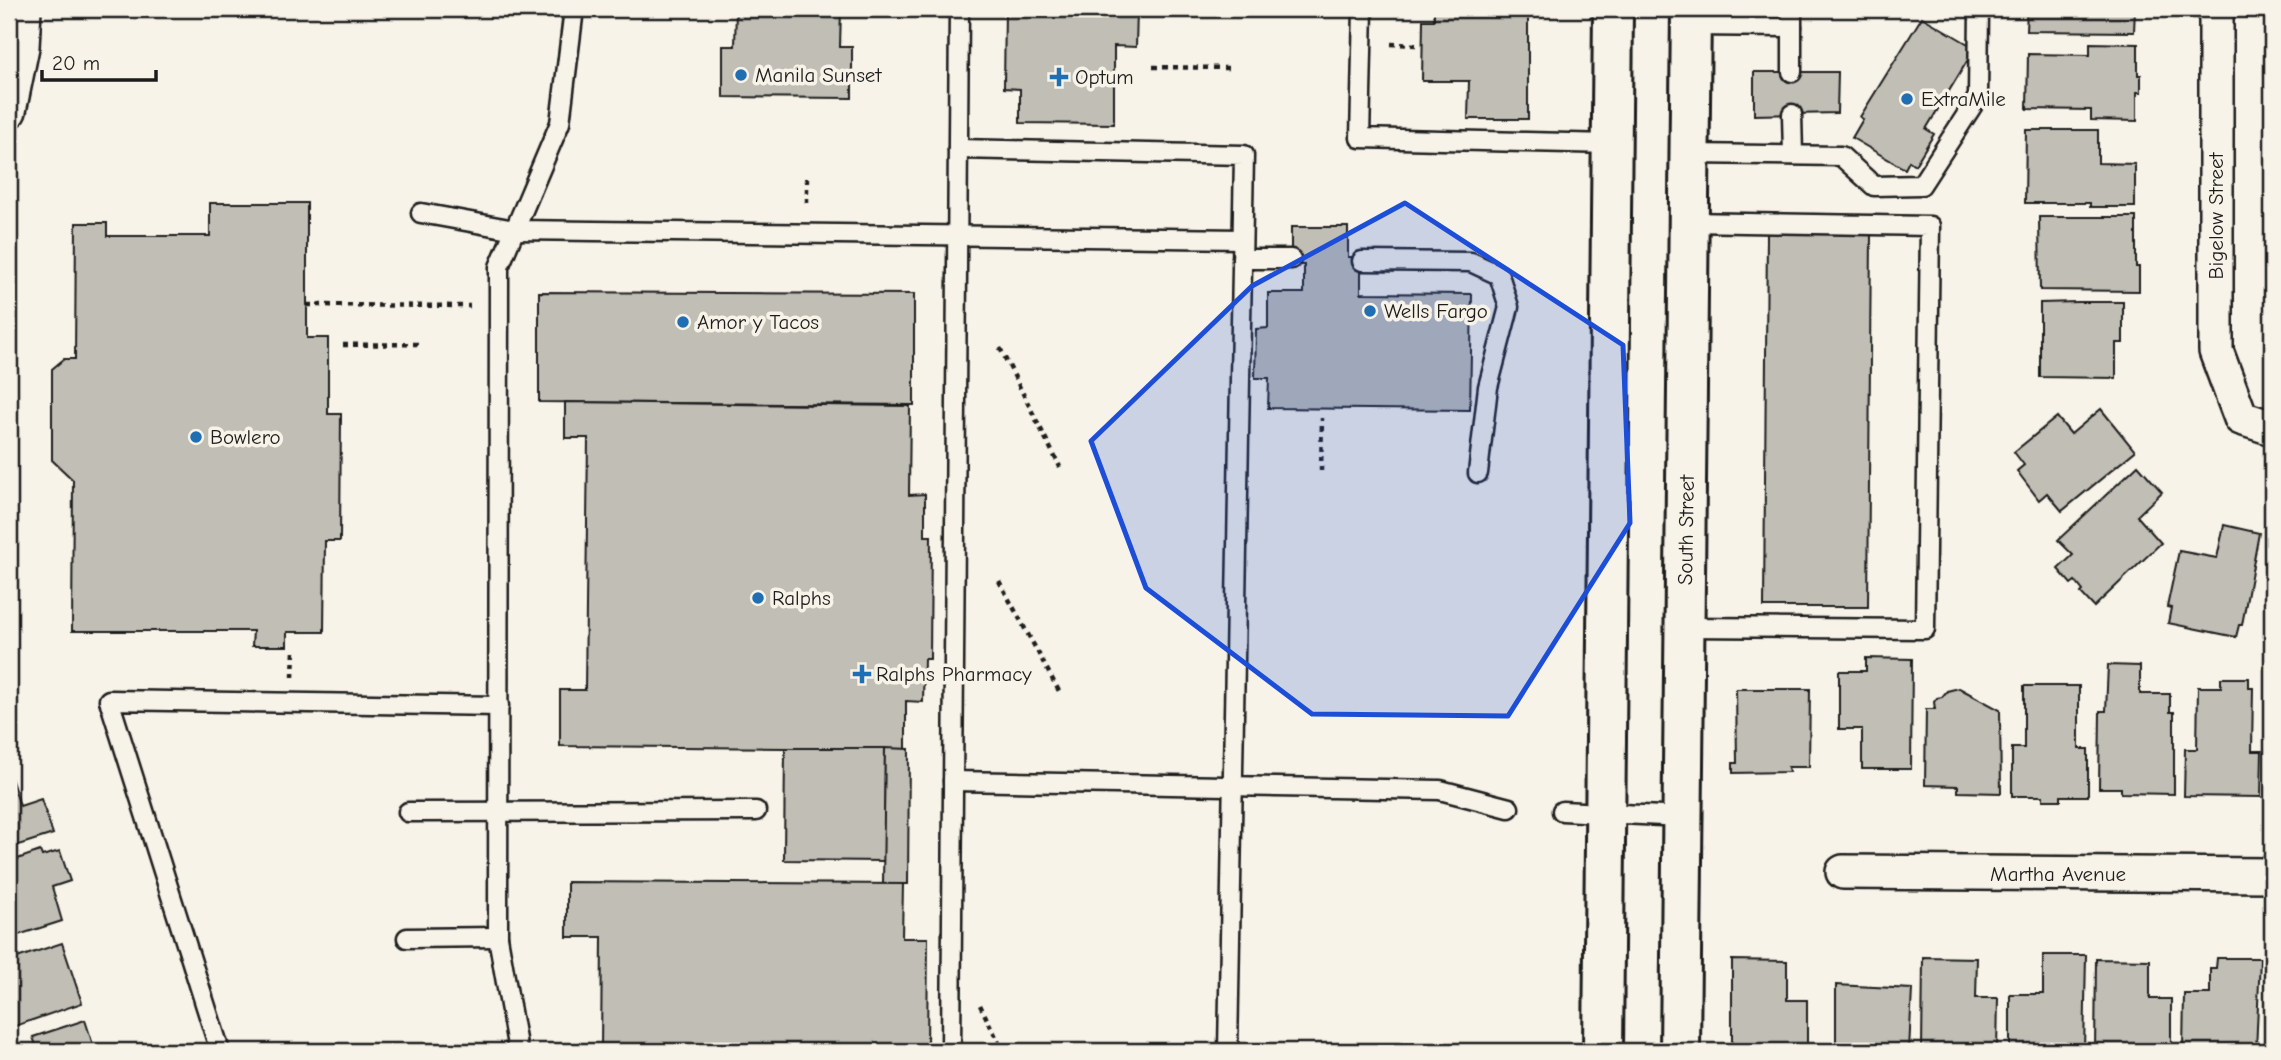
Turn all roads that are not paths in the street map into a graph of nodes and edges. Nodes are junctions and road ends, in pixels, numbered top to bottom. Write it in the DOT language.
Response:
graph roads {
  1 [pos="24,9"];
  2 [pos="573,9"];
  3 [pos="959,9"];
  4 [pos="1363,9"];
  5 [pos="1613,9"];
  6 [pos="1792,9"];
  7 [pos="1979,9"];
  8 [pos="2216,9"];
  9 [pos="1691,18"];
  10 [pos="1792,27"];
  11 [pos="1792,72"];
  12 [pos="9,111"];
  13 [pos="1792,114"];
  14 [pos="1612,144"];
  15 [pos="958,149"];
  16 [pos="1689,155"];
  17 [pos="1793,155"];
  18 [pos="421,213"];
  19 [pos="1688,222"];
  20 [pos="515,230"];
  21 [pos="957,235"];
  22 [pos="1242,239"];
  23 [pos="1242,259"];
  24 [pos="1291,259"];
  25 [pos="1362,261"];
  26 [pos="2257,423"];
  27 [pos="1478,473"];
  28 [pos="1684,627"];
  29 [pos="499,706"];
  30 [pos="953,781"];
  31 [pos="1233,786"];
  32 [pos="1509,808"];
  33 [pos="756,811"];
  34 [pos="1562,811"];
  35 [pos="408,812"];
  36 [pos="498,812"];
  37 [pos="1605,814"];
  38 [pos="1682,817"];
  39 [pos="1843,872"];
  40 [pos="2272,875"];
  41 [pos="498,937"];
  42 [pos="407,938"];
  43 [pos="220,1051"];
  44 [pos="518,1051"];
  45 [pos="951,1051"];
  46 [pos="1228,1051"];
  47 [pos="1603,1051"];
  48 [pos="1680,1051"];
  1 -- 12 [label="street"];
  2 -- 20 [label="lane"];
  3 -- 15 [label="lane"];
  4 -- 14 [label="lane"];
  5 -- 14 [label="main road"];
  6 -- 10 [label="lane"];
  7 -- 17 [label="lane"];
  8 -- 26 [label="street, Bigelow Street"];
  9 -- 10 [label="lane"];
  9 -- 16 [label="main road, South Street"];
  10 -- 11 [label="lane"];
  13 -- 17 [label="lane"];
  14 -- 37 [label="main road"];
  15 -- 21 [label="lane"];
  15 -- 22 [label="lane"];
  16 -- 17 [label="lane"];
  16 -- 19 [label="main road, South Street"];
  18 -- 20 [label="lane"];
  19 -- 28 [label="main road, South Street"];
  19 -- 28 [label="lane"];
  20 -- 21 [label="lane"];
  20 -- 29 [label="lane"];
  21 -- 22 [label="lane"];
  21 -- 30 [label="lane"];
  22 -- 23 [label="lane"];
  23 -- 24 [label="lane"];
  23 -- 31 [label="lane"];
  25 -- 27 [label="lane"];
  28 -- 38 [label="main road, South Street"];
  29 -- 36 [label="lane"];
  29 -- 43 [label="lane"];
  30 -- 31 [label="lane"];
  30 -- 45 [label="lane"];
  31 -- 32 [label="lane"];
  31 -- 46 [label="lane"];
  33 -- 36 [label="lane"];
  34 -- 37 [label="lane"];
  35 -- 36 [label="lane"];
  36 -- 41 [label="lane"];
  37 -- 38 [label="lane"];
  37 -- 47 [label="main road"];
  38 -- 48 [label="main road, South Street"];
  39 -- 40 [label="street, Martha Avenue"];
  41 -- 42 [label="lane"];
  41 -- 44 [label="lane"];
}
